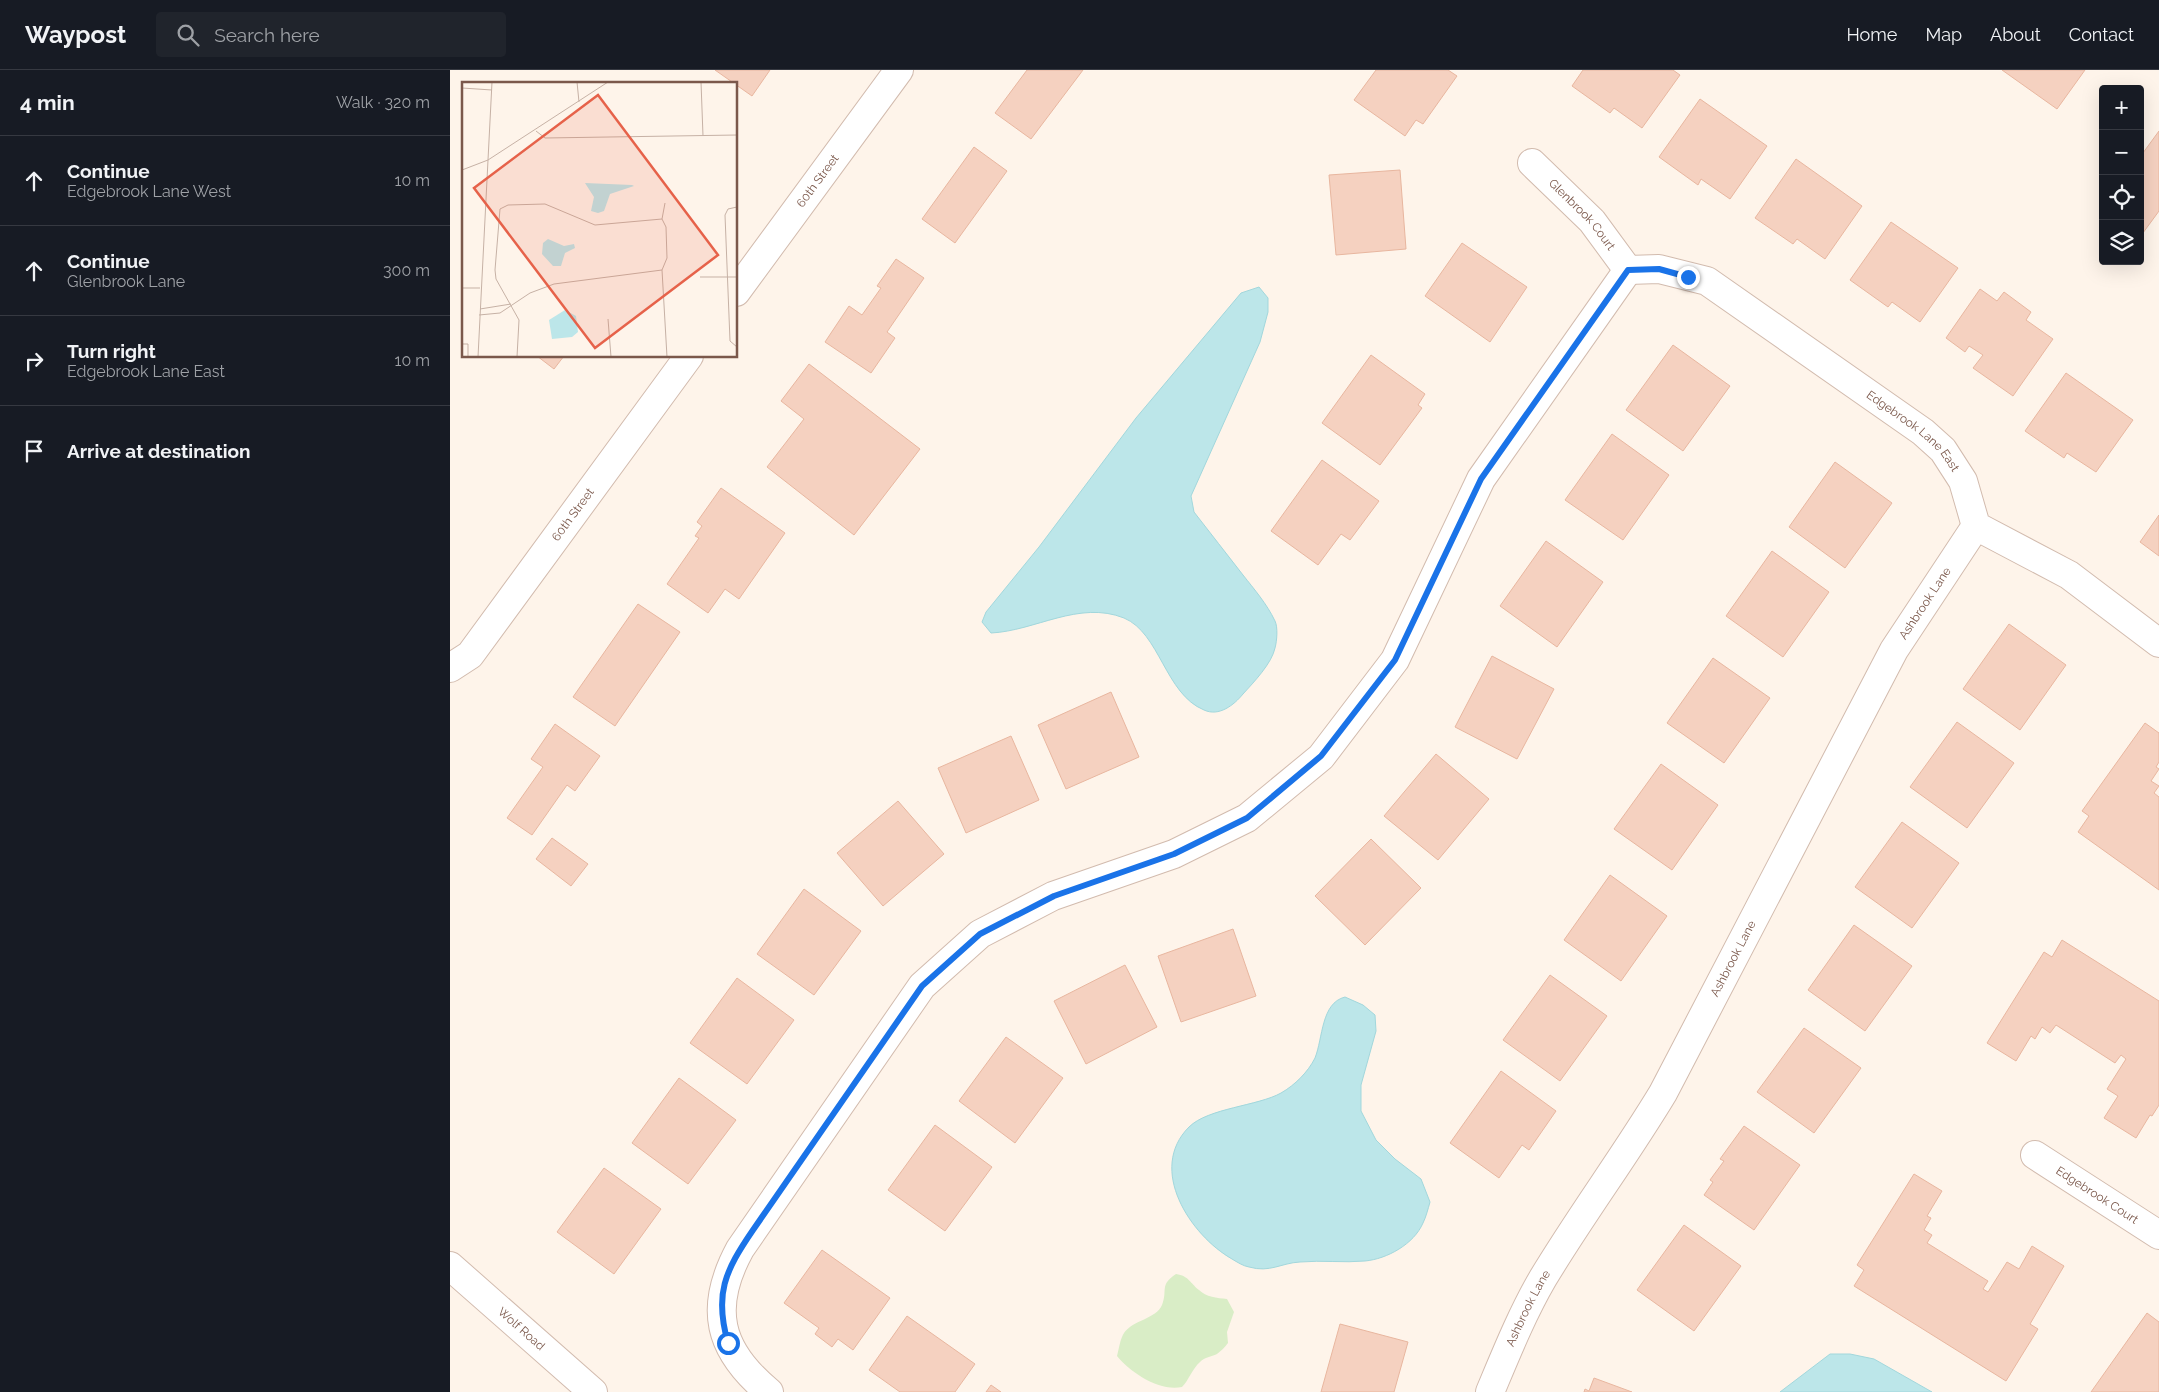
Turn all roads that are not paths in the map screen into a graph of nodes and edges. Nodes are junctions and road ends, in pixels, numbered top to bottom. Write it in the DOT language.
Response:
graph roads {
  1 [pos="899,70"];
  2 [pos="1532,163"];
  3 [pos="1628,270"];
  4 [pos="738,289"];
  5 [pos="688,358"];
  6 [pos="1976,526"];
  7 [pos="2159,643"];
  8 [pos="450,668"];
  9 [pos="2035,1155"];
  10 [pos="2159,1235"];
  11 [pos="450,1266"];
  12 [pos="593,1392"];
  13 [pos="769,1392"];
  14 [pos="1490,1392"];
  1 -- 4 [label="street, 60th Street"];
  2 -- 3 [label="street, Glenbrook Court"];
  3 -- 6 [label="street, Edgebrook Lane East"];
  3 -- 13 [label="street"];
  5 -- 8 [label="street, 60th Street"];
  6 -- 7 [label="street"];
  6 -- 14 [label="street, Ashbrook Lane"];
  9 -- 10 [label="street, Edgebrook Court"];
  11 -- 12 [label="street, Wolf Road"];
}
